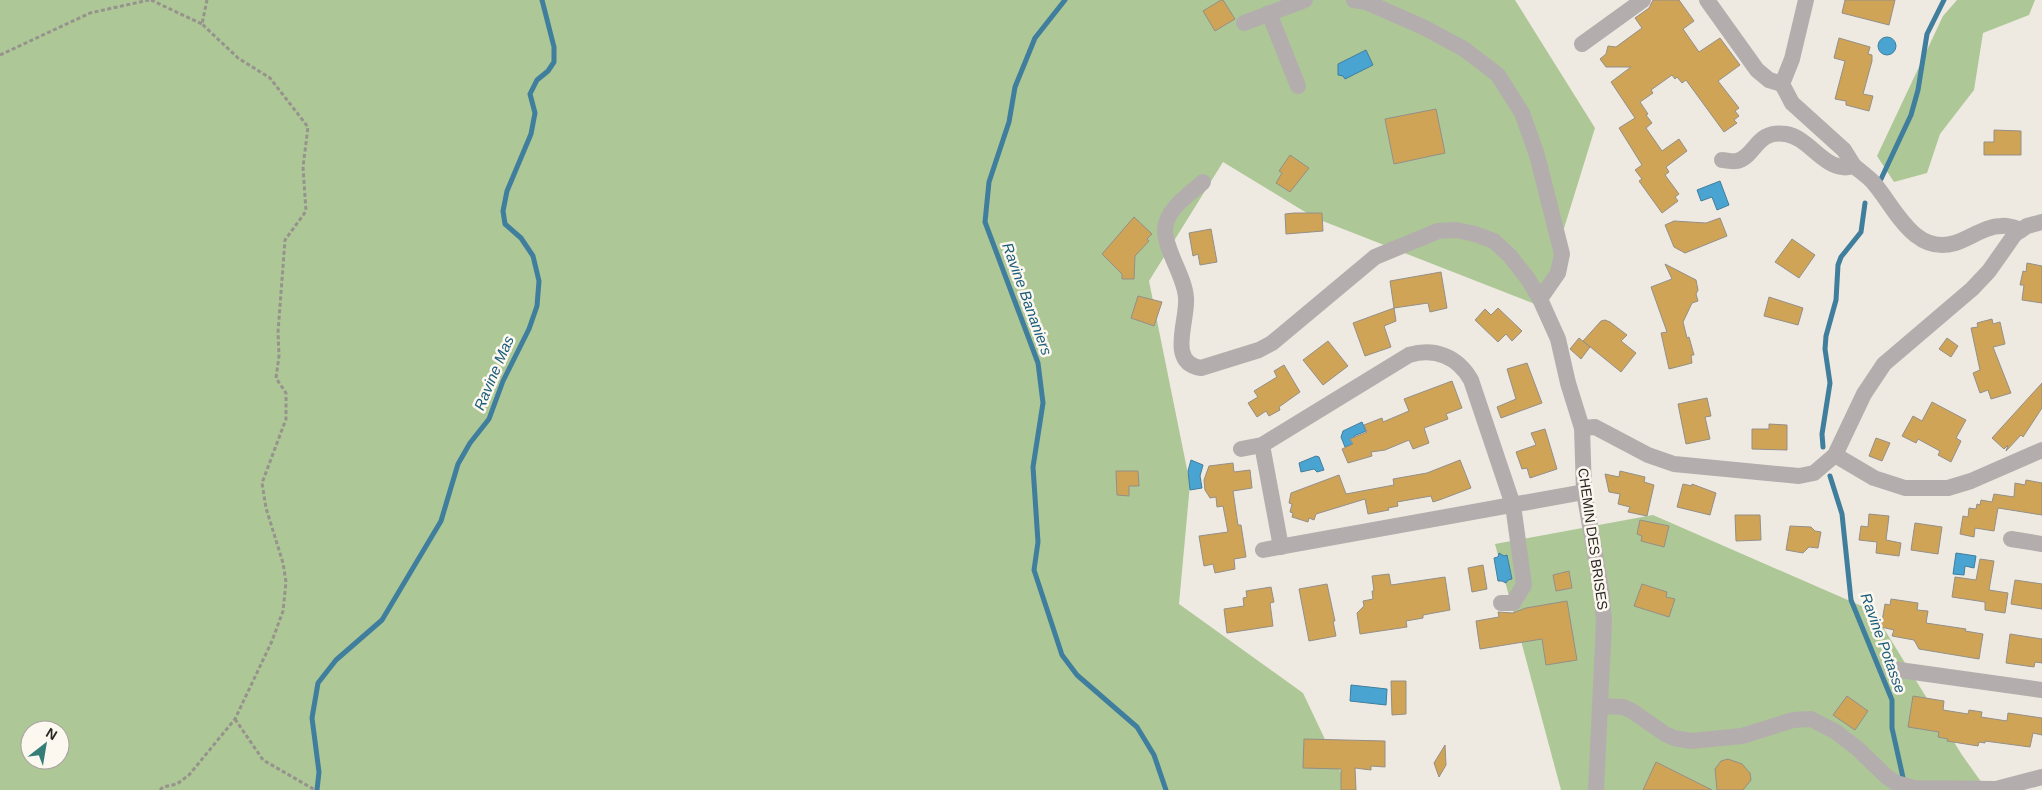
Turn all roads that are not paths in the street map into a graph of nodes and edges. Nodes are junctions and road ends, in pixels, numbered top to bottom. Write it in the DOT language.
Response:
graph roads {
  1 [pos="1306,0"];
  2 [pos="1354,0"];
  3 [pos="1643,0"];
  4 [pos="1706,0"];
  5 [pos="1806,0"];
  6 [pos="1269,14"];
  7 [pos="1244,24"];
  8 [pos="1582,44"];
  9 [pos="1782,84"];
  10 [pos="1298,86"];
  11 [pos="1722,160"];
  12 [pos="1854,166"];
  13 [pos="1204,182"];
  14 [pos="2042,222"];
  15 [pos="2021,230"];
  16 [pos="1540,299"];
  17 [pos="1582,428"];
  18 [pos="1262,445"];
  19 [pos="1241,449"];
  20 [pos="2042,450"];
  21 [pos="1835,455"];
  22 [pos="1584,492"];
  23 [pos="1512,506"];
  24 [pos="2011,539"];
  25 [pos="2042,544"];
  26 [pos="1281,547"];
  27 [pos="1263,550"];
  28 [pos="1500,603"];
  29 [pos="1892,669"];
  30 [pos="2042,690"];
  31 [pos="1600,706"];
  32 [pos="2042,777"];
  33 [pos="1596,790"];
  1 -- 6 [label="street"];
  2 -- 16 [label="street"];
  3 -- 8 [label="street"];
  4 -- 9 [label="street"];
  5 -- 9 [label="street"];
  6 -- 7 [label="street"];
  6 -- 10 [label="street"];
  9 -- 12 [label="street"];
  11 -- 12 [label="street"];
  12 -- 15 [label="street"];
  13 -- 16 [label="street, CHEMIN DES BRISES"];
  14 -- 15 [label="street"];
  15 -- 21 [label="street"];
  16 -- 17 [label="street, CHEMIN DES BRISES"];
  17 -- 21 [label="street"];
  17 -- 22 [label="street, CHEMIN DES BRISES"];
  18 -- 19 [label="street"];
  18 -- 23 [label="street"];
  18 -- 26 [label="street"];
  20 -- 21 [label="street"];
  22 -- 23 [label="street"];
  22 -- 31 [label="street, CHEMIN DES BRISES"];
  23 -- 26 [label="street"];
  23 -- 28 [label="street"];
  24 -- 25 [label="street"];
  26 -- 27 [label="street"];
  29 -- 30 [label="street"];
  31 -- 32 [label="street"];
  31 -- 33 [label="street, CHEMIN DES BRISES"];
}
